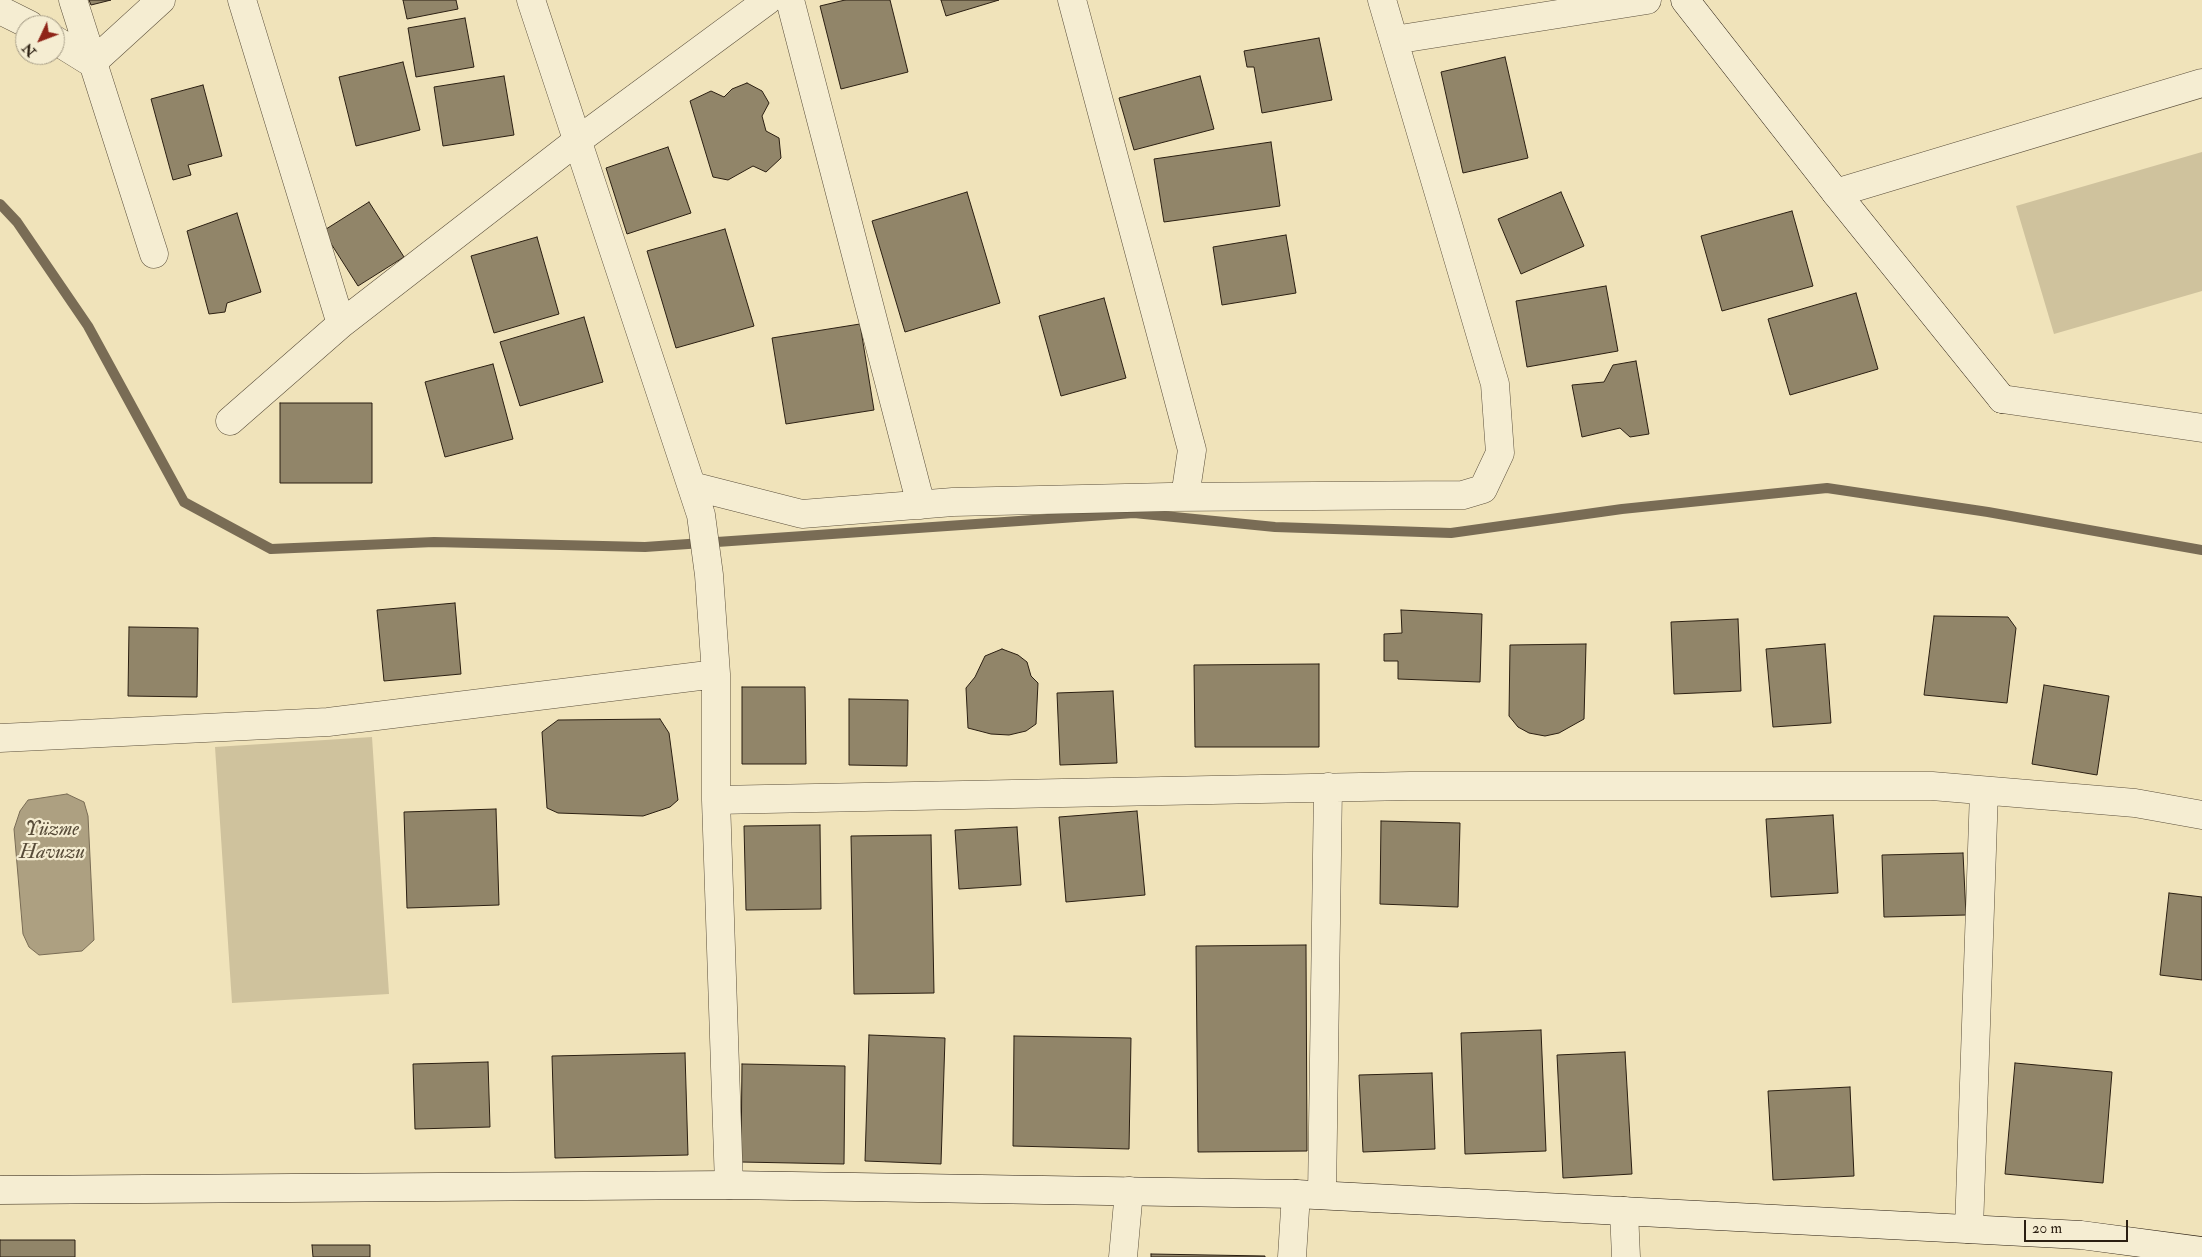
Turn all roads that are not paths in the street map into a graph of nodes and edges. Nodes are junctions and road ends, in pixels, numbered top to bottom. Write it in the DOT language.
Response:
graph roads {
  1 [pos="73,0"];
  2 [pos="162,0"];
  3 [pos="242,0"];
  4 [pos="532,0"];
  5 [pos="768,0"];
  6 [pos="790,0"];
  7 [pos="1072,0"];
  8 [pos="1382,0"];
  9 [pos="1647,0"];
  10 [pos="1685,0"];
  11 [pos="0,10"];
  12 [pos="15,18"];
  13 [pos="1394,40"];
  14 [pos="65,46"];
  15 [pos="92,63"];
  16 [pos="2202,84"];
  17 [pos="576,140"];
  18 [pos="1836,194"];
  19 [pos="154,254"];
  20 [pos="341,324"];
  21 [pos="230,420"];
  22 [pos="2202,428"];
  23 [pos="692,486"];
  24 [pos="1185,497"];
  25 [pos="921,505"];
  26 [pos="716,674"];
  27 [pos="0,738"];
  28 [pos="1328,787"];
  29 [pos="1984,791"];
  30 [pos="716,800"];
  31 [pos="2202,815"];
  32 [pos="729,1185"];
  33 [pos="0,1190"];
  34 [pos="1129,1191"];
  35 [pos="1296,1194"];
  36 [pos="1322,1195"];
  37 [pos="1624,1211"];
  38 [pos="1969,1229"];
  39 [pos="2136,1250"];
  40 [pos="2202,1251"];
  41 [pos="1123,1257"];
  42 [pos="1292,1257"];
  43 [pos="1626,1257"];
  1 -- 15 [label="street"];
  2 -- 15 [label="street"];
  3 -- 20 [label="street"];
  4 -- 17 [label="street"];
  5 -- 17 [label="street"];
  6 -- 25 [label="street"];
  7 -- 24 [label="street"];
  8 -- 13 [label="street"];
  9 -- 13 [label="street"];
  10 -- 18 [label="street"];
  11 -- 12 [label="street"];
  13 -- 24 [label="street"];
  14 -- 15 [label="street"];
  15 -- 19 [label="street"];
  16 -- 18 [label="street"];
  17 -- 20 [label="street"];
  17 -- 23 [label="street"];
  18 -- 22 [label="street"];
  20 -- 21 [label="street"];
  23 -- 25 [label="street"];
  23 -- 26 [label="street"];
  24 -- 25 [label="street"];
  26 -- 27 [label="street"];
  26 -- 30 [label="street"];
  28 -- 29 [label="street"];
  28 -- 30 [label="street"];
  28 -- 36 [label="street"];
  29 -- 31 [label="street"];
  29 -- 38 [label="street"];
  30 -- 32 [label="street"];
  32 -- 33 [label="street"];
  32 -- 34 [label="street"];
  34 -- 35 [label="street"];
  34 -- 41 [label="street"];
  35 -- 36 [label="street"];
  35 -- 42 [label="street"];
  36 -- 37 [label="street"];
  37 -- 38 [label="street"];
  37 -- 43 [label="street"];
  38 -- 39 [label="street"];
  39 -- 40 [label="street"];
}
